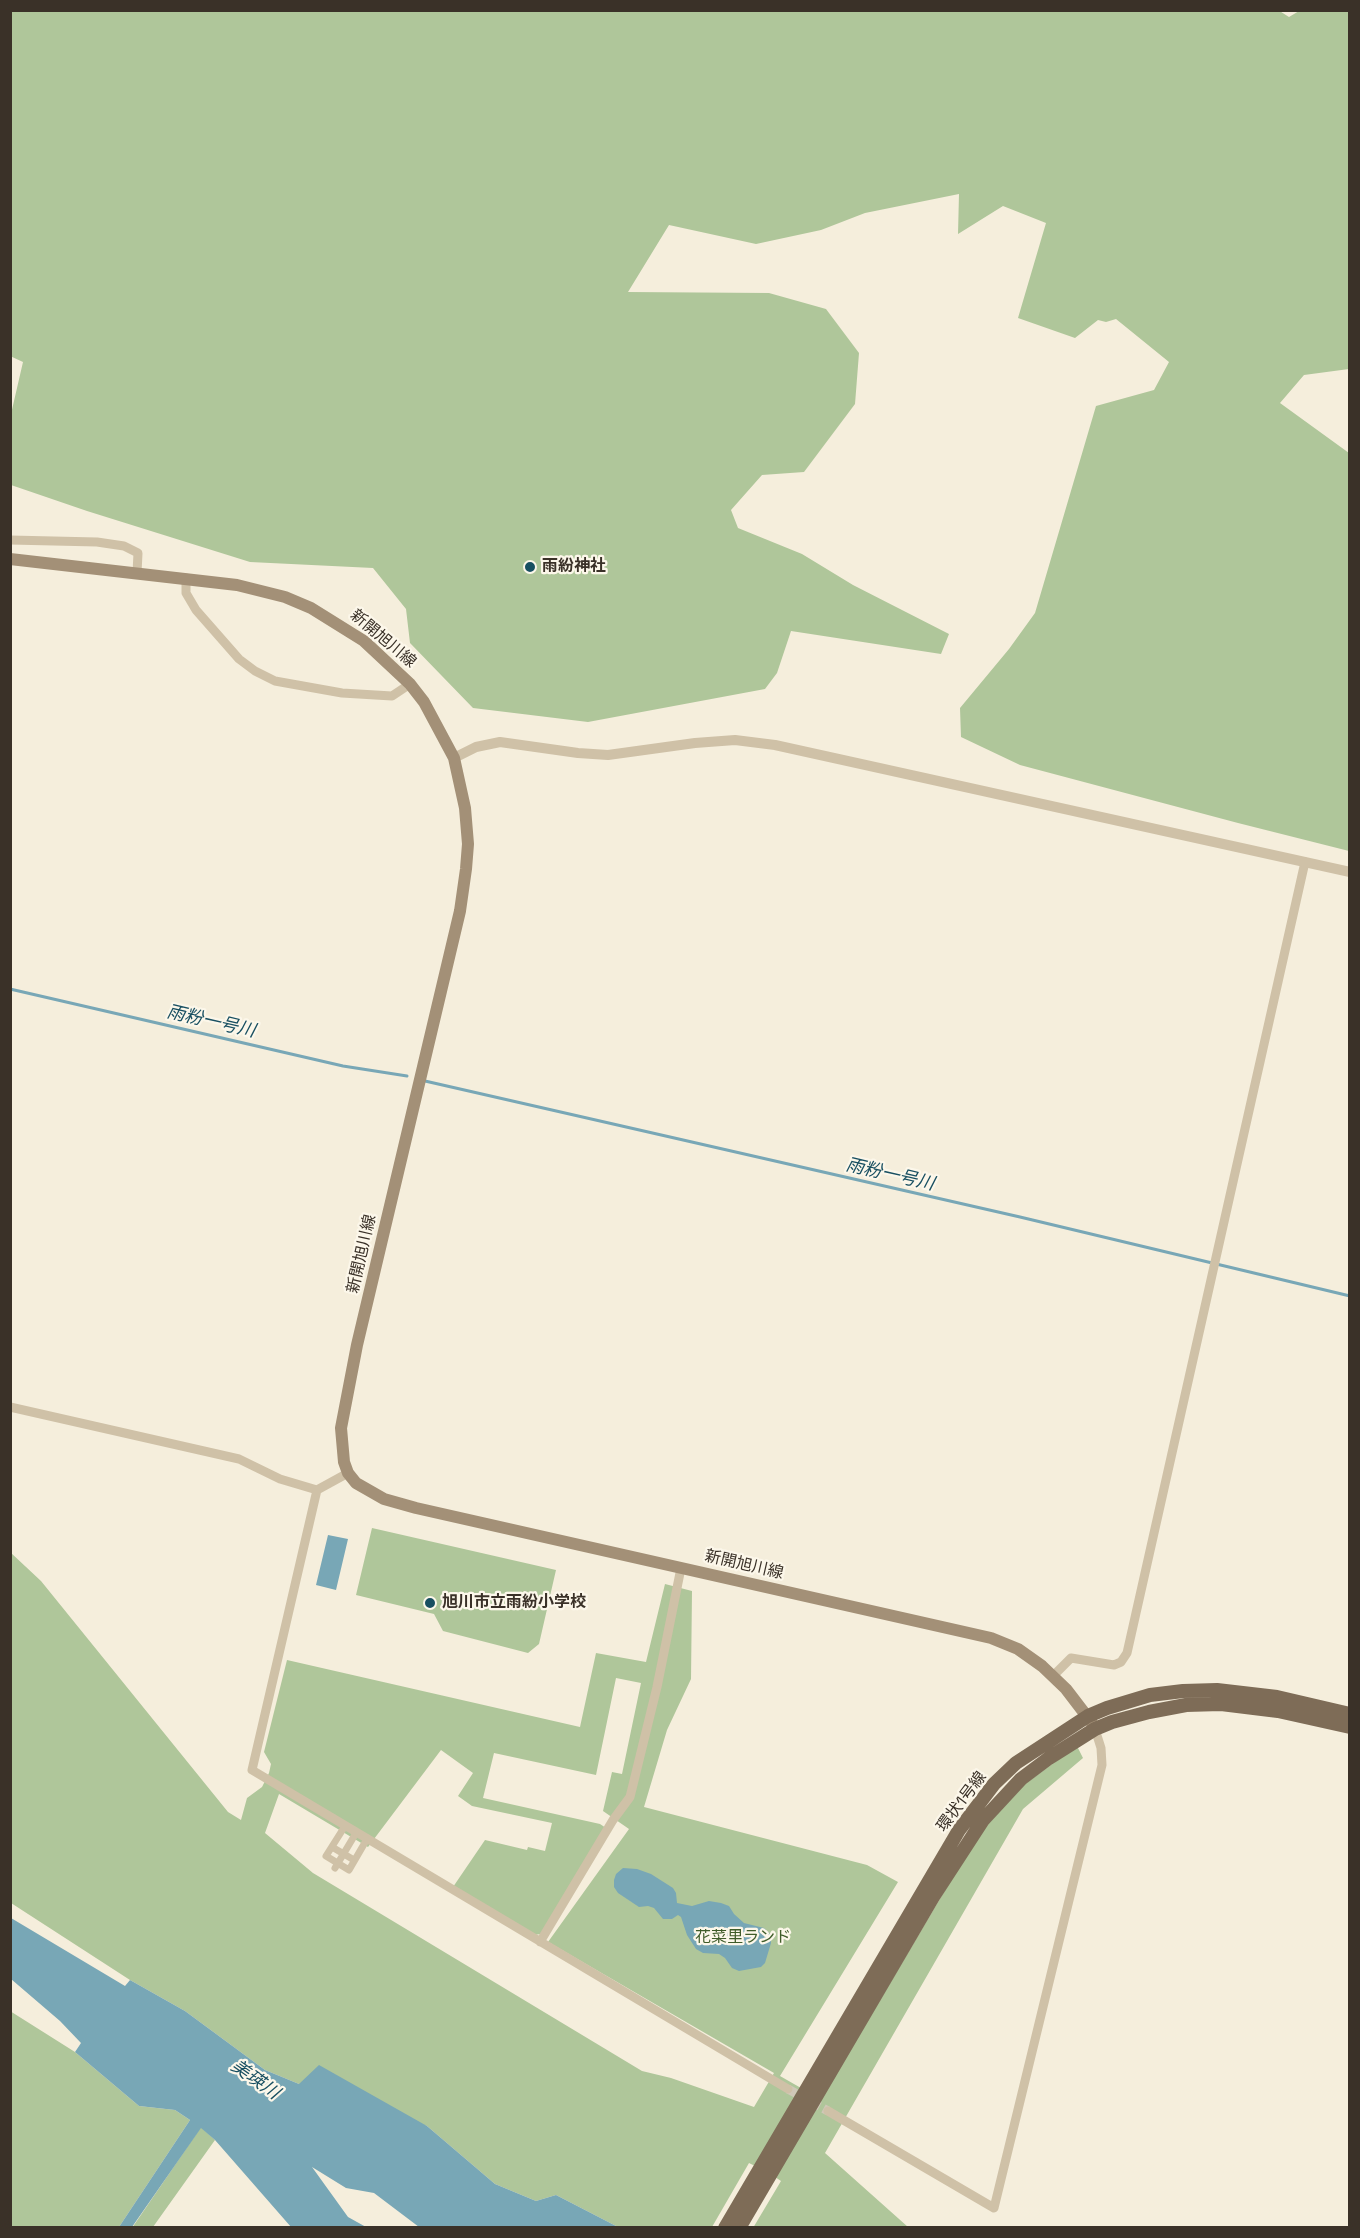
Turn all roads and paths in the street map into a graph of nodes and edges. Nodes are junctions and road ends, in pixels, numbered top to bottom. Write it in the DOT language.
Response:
graph roads {
  1 [pos="10,540"];
  2 [pos="10,559"];
  3 [pos="137,573"];
  4 [pos="186,578"];
  5 [pos="410,684"];
  6 [pos="454,758"];
  7 [pos="1305,862"];
  8 [pos="1350,872"];
  9 [pos="10,1407"];
  10 [pos="348,1473"];
  11 [pos="317,1490"];
  12 [pos="681,1568"];
  13 [pos="1053,1676"];
  14 [pos="1350,1714"];
  15 [pos="1088,1716"];
  16 [pos="1350,1727"];
  17 [pos="1095,1729"];
  18 [pos="345,1826"];
  19 [pos="356,1833"];
  20 [pos="367,1839"];
  21 [pos="332,1847"];
  22 [pos="344,1854"];
  23 [pos="354,1860"];
  24 [pos="337,1866"];
  25 [pos="540,1942"];
  26 [pos="788,2089"];
  27 [pos="828,2111"];
  28 [pos="765,2171"];
  29 [pos="725,2228"];
  30 [pos="739,2228"];
  1 -- 3 [label="street"];
  2 -- 3 [label="main road, 新開旭川線"];
  3 -- 4 [label="main road, 新開旭川線"];
  4 -- 5 [label="main road, 新開旭川線"];
  4 -- 5 [label="street"];
  5 -- 6 [label="main road, 新開旭川線"];
  6 -- 7 [label="street"];
  6 -- 10 [label="main road, 新開旭川線"];
  7 -- 8 [label="street"];
  7 -- 13 [label="street"];
  9 -- 11 [label="street"];
  10 -- 11 [label="street"];
  10 -- 12 [label="main road, 新開旭川線"];
  11 -- 18 [label="street"];
  12 -- 13 [label="main road, 新開旭川線"];
  12 -- 25 [label="street"];
  13 -- 15 [label="main road, 新開旭川線"];
  14 -- 15 [label="main road, 環状1号線"];
  15 -- 17 [label="main road, 新開旭川線"];
  15 -- 28 [label="main road, 環状1号線"];
  16 -- 17 [label="main road, 環状1号線"];
  17 -- 27 [label="street"];
  17 -- 28 [label="main road, 環状1号線"];
  18 -- 19 [label="street"];
  18 -- 21 [label="street"];
  19 -- 20 [label="street"];
  19 -- 22 [label="street"];
  20 -- 23 [label="street"];
  20 -- 25 [label="street"];
  21 -- 22 [label="street"];
  21 -- 24 [label="street"];
  22 -- 23 [label="street"];
  22 -- 24 [label="street"];
  23 -- 24 [label="street"];
  25 -- 26 [label="street"];
  28 -- 29 [label="main road"];
  28 -- 30 [label="main road"];
}
